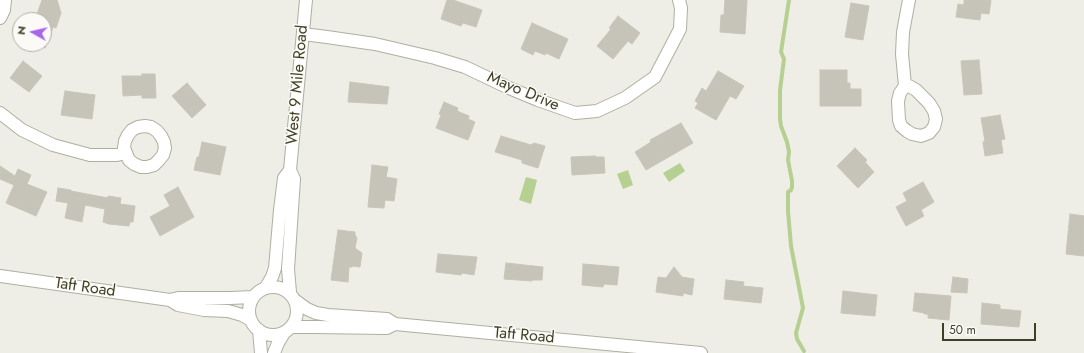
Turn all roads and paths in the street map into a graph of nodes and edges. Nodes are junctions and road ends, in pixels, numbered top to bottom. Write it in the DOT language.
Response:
graph roads {
  1 [pos="5,0"];
  2 [pos="306,0"];
  3 [pos="679,0"];
  4 [pos="909,0"];
  5 [pos="0,18"];
  6 [pos="303,34"];
  7 [pos="905,86"];
  8 [pos="0,113"];
  9 [pos="126,153"];
  10 [pos="290,170"];
  11 [pos="0,276"];
  12 [pos="266,287"];
  13 [pos="293,296"];
  14 [pos="253,297"];
  15 [pos="170,300"];
  16 [pos="251,320"];
  17 [pos="396,324"];
  18 [pos="260,330"];
  19 [pos="287,330"];
  20 [pos="261,353"];
  21 [pos="274,353"];
  22 [pos="701,353"];
  1 -- 5 [label="street"];
  2 -- 6 [label="street, West 9 Mile Road"];
  3 -- 6 [label="street, Mayo Drive"];
  4 -- 7 [label="street"];
  6 -- 10 [label="street, West 9 Mile Road"];
  8 -- 9 [label="street"];
  10 -- 12 [label="street, West 9 Mile Road"];
  10 -- 13 [label="street, West 9 Mile Road"];
  11 -- 15 [label="street, Taft Road"];
  12 -- 13 [label="street"];
  12 -- 14 [label="street"];
  13 -- 17 [label="street, Taft Road"];
  13 -- 19 [label="street"];
  14 -- 15 [label="street, Taft Road"];
  14 -- 16 [label="street"];
  15 -- 16 [label="street, Taft Road"];
  16 -- 18 [label="street"];
  17 -- 19 [label="street, Taft Road"];
  17 -- 22 [label="street, Taft Road"];
  18 -- 19 [label="street"];
  18 -- 20 [label="street"];
  19 -- 21 [label="street"];
}
